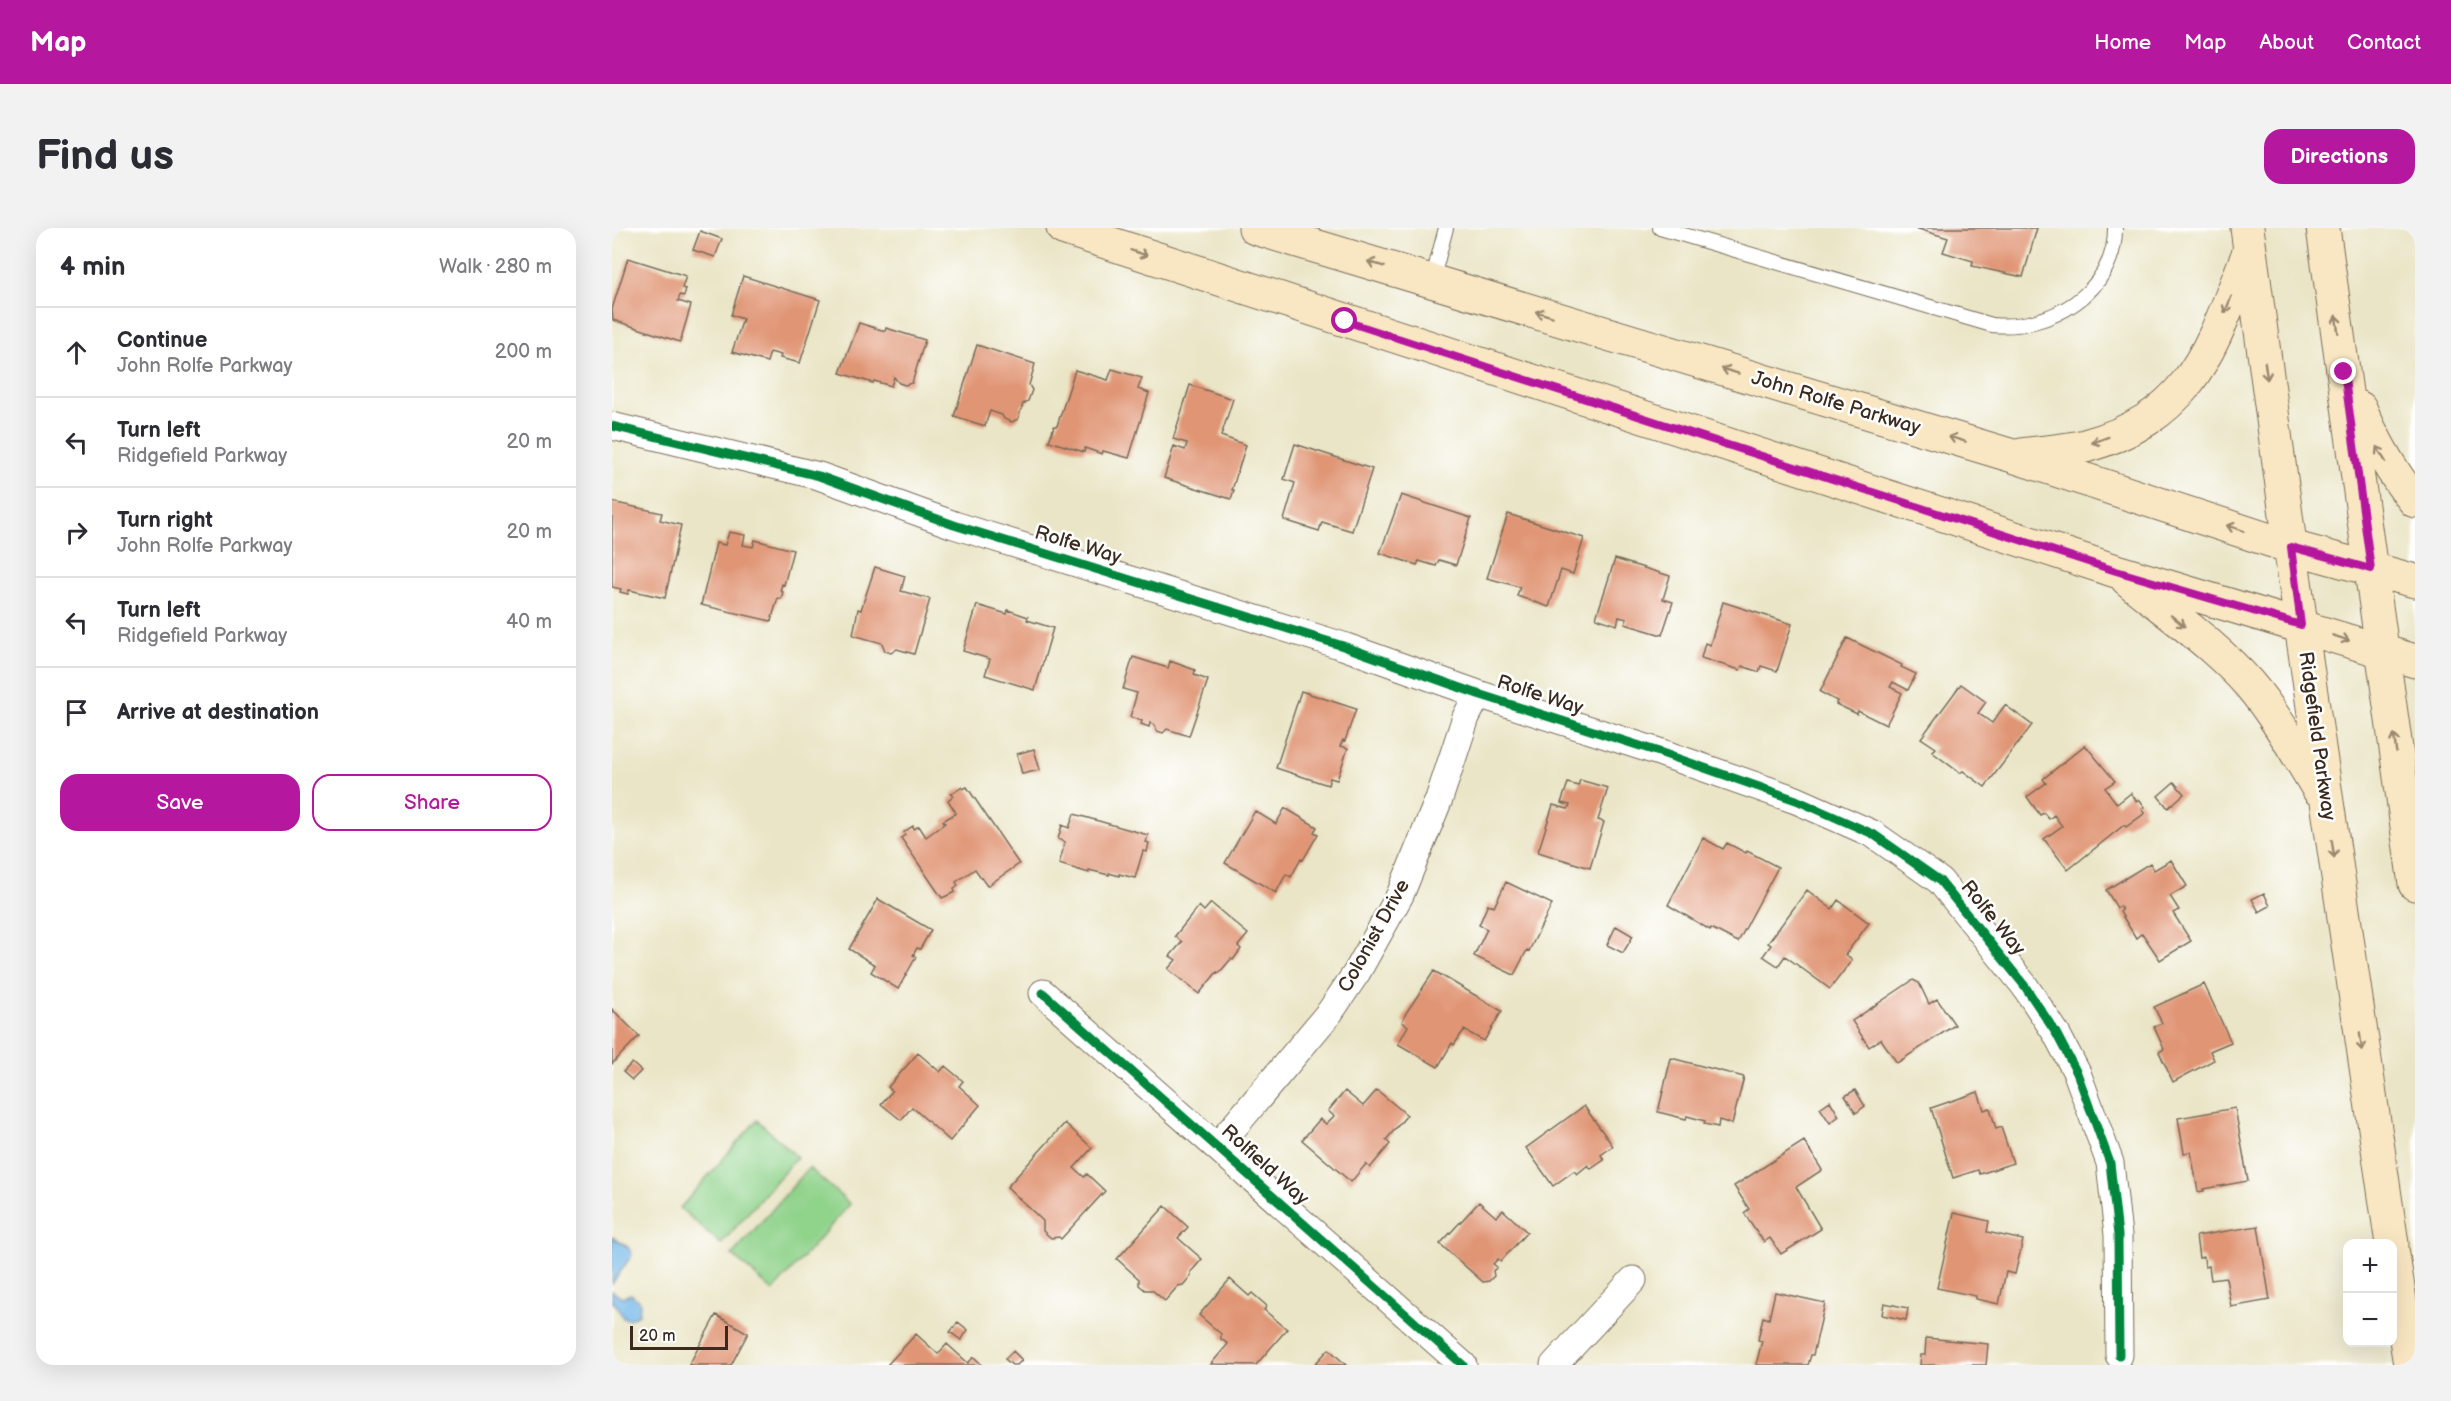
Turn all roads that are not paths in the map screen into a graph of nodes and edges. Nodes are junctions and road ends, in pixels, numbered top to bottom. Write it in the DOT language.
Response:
graph roads {
  1 [pos="1063,228"];
  2 [pos="1255,228"];
  3 [pos="1446,228"];
  4 [pos="1660,228"];
  5 [pos="2115,228"];
  6 [pos="2323,228"];
  7 [pos="2249,239"];
  8 [pos="1432,280"];
  9 [pos="2344,372"];
  10 [pos="612,426"];
  11 [pos="2013,456"];
  12 [pos="2415,501"];
  13 [pos="2291,547"];
  14 [pos="2371,569"];
  15 [pos="2116,571"];
  16 [pos="2415,581"];
  17 [pos="2301,625"];
  18 [pos="2382,651"];
  19 [pos="2415,662"];
  20 [pos="1478,694"];
  21 [pos="2327,803"];
  22 [pos="2415,884"];
  23 [pos="1043,993"];
  24 [pos="1217,1147"];
  25 [pos="2391,1239"];
  26 [pos="1633,1280"];
  27 [pos="2397,1281"];
  28 [pos="2119,1355"];
  29 [pos="1463,1365"];
  30 [pos="1554,1365"];
  31 [pos="2410,1365"];
  1 -- 15 [label="main road, one-way"];
  8 -- 2 [label="main road, John Rolfe Parkway, one-way"];
  3 -- 8 [label="lane"];
  4 -- 5 [label="lane"];
  9 -- 6 [label="main road, one-way"];
  7 -- 11 [label="main road, one-way"];
  7 -- 13 [label="main road, Ridgefield Parkway, one-way"];
  11 -- 8 [label="main road, John Rolfe Parkway, one-way"];
  12 -- 9 [label="main road, one-way"];
  9 -- 14 [label="main road"];
  10 -- 20 [label="street, Rolfe Way"];
  13 -- 11 [label="main road, John Rolfe Parkway, one-way"];
  13 -- 14 [label="main road, John Rolfe Parkway"];
  13 -- 17 [label="main road, Ridgefield Parkway"];
  14 -- 16 [label="main road, John Rolfe Parkway"];
  14 -- 18 [label="main road"];
  15 -- 17 [label="main road"];
  15 -- 21 [label="main road, one-way"];
  17 -- 18 [label="main road, one-way"];
  17 -- 21 [label="main road, Ridgefield Parkway"];
  18 -- 19 [label="main road"];
  22 -- 18 [label="main road, one-way"];
  20 -- 24 [label="street, Colonist Drive"];
  20 -- 28 [label="street, Rolfe Way"];
  21 -- 25 [label="main road, Ridgefield Parkway, one-way"];
  23 -- 24 [label="street, Rolfield Way"];
  24 -- 29 [label="street, Rolfield Way"];
  26 -- 30 [label="street"];
  27 -- 31 [label="main road"];
}
